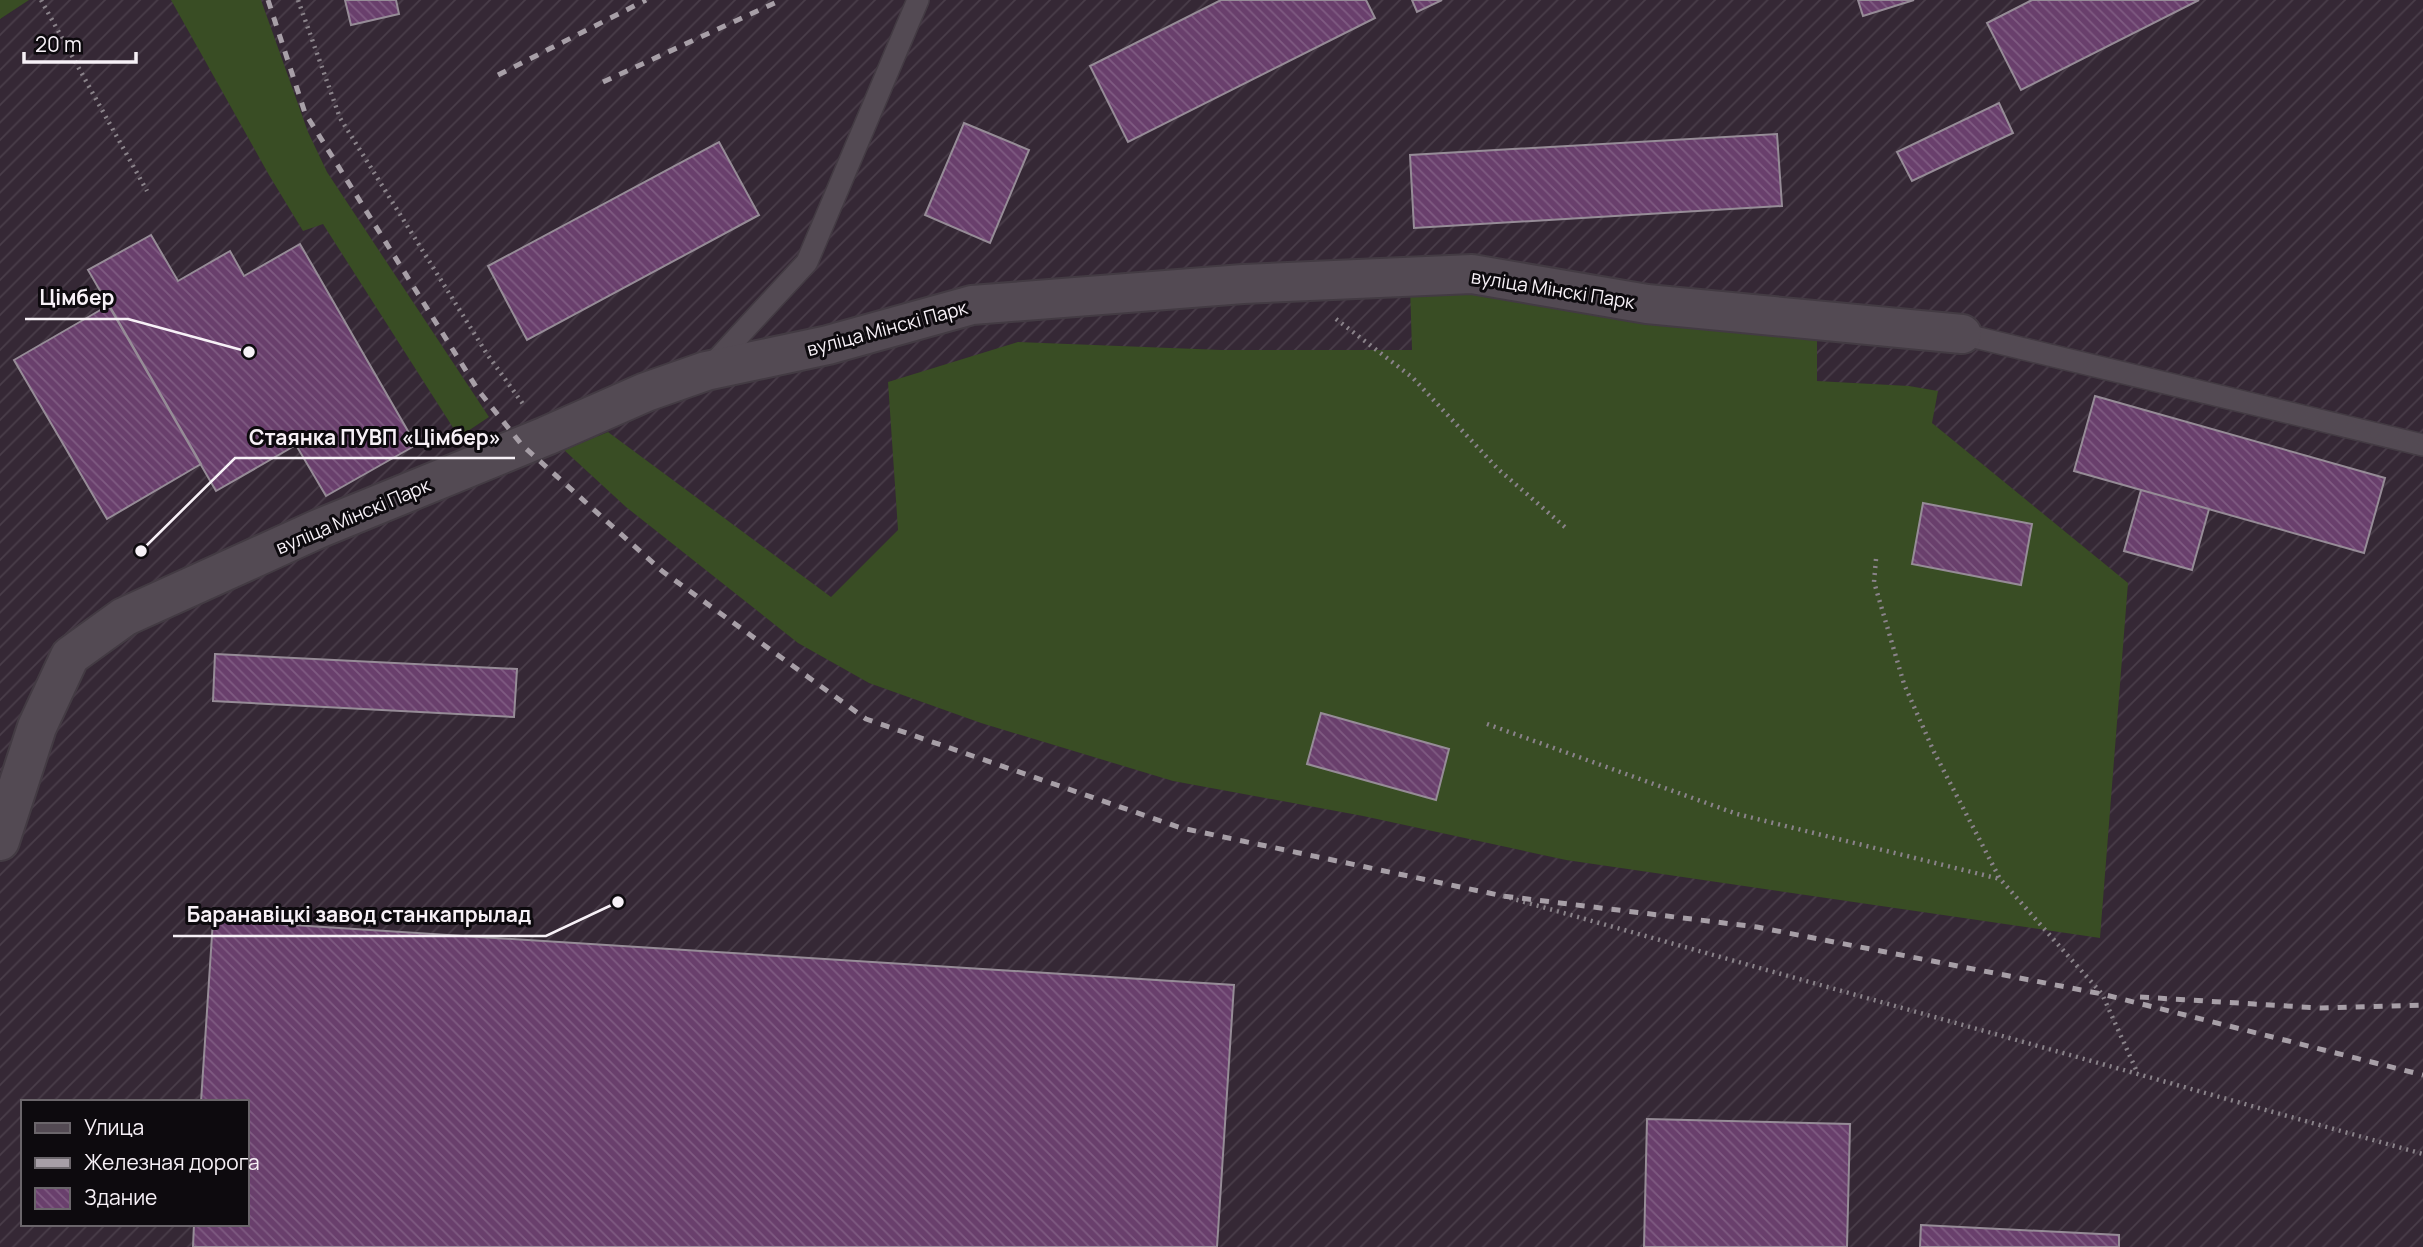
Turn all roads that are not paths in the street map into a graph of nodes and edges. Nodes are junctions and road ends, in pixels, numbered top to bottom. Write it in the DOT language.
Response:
graph roads {
  1 [pos="918,0"];
  2 [pos="1962,334"];
  3 [pos="706,371"];
  4 [pos="2423,445"];
  5 [pos="0,841"];
  1 -- 3 [label="lane"];
  2 -- 3 [label="street, вуліца Мінскі Парк"];
  2 -- 4 [label="lane"];
  3 -- 5 [label="street, вуліца Мінскі Парк"];
}
